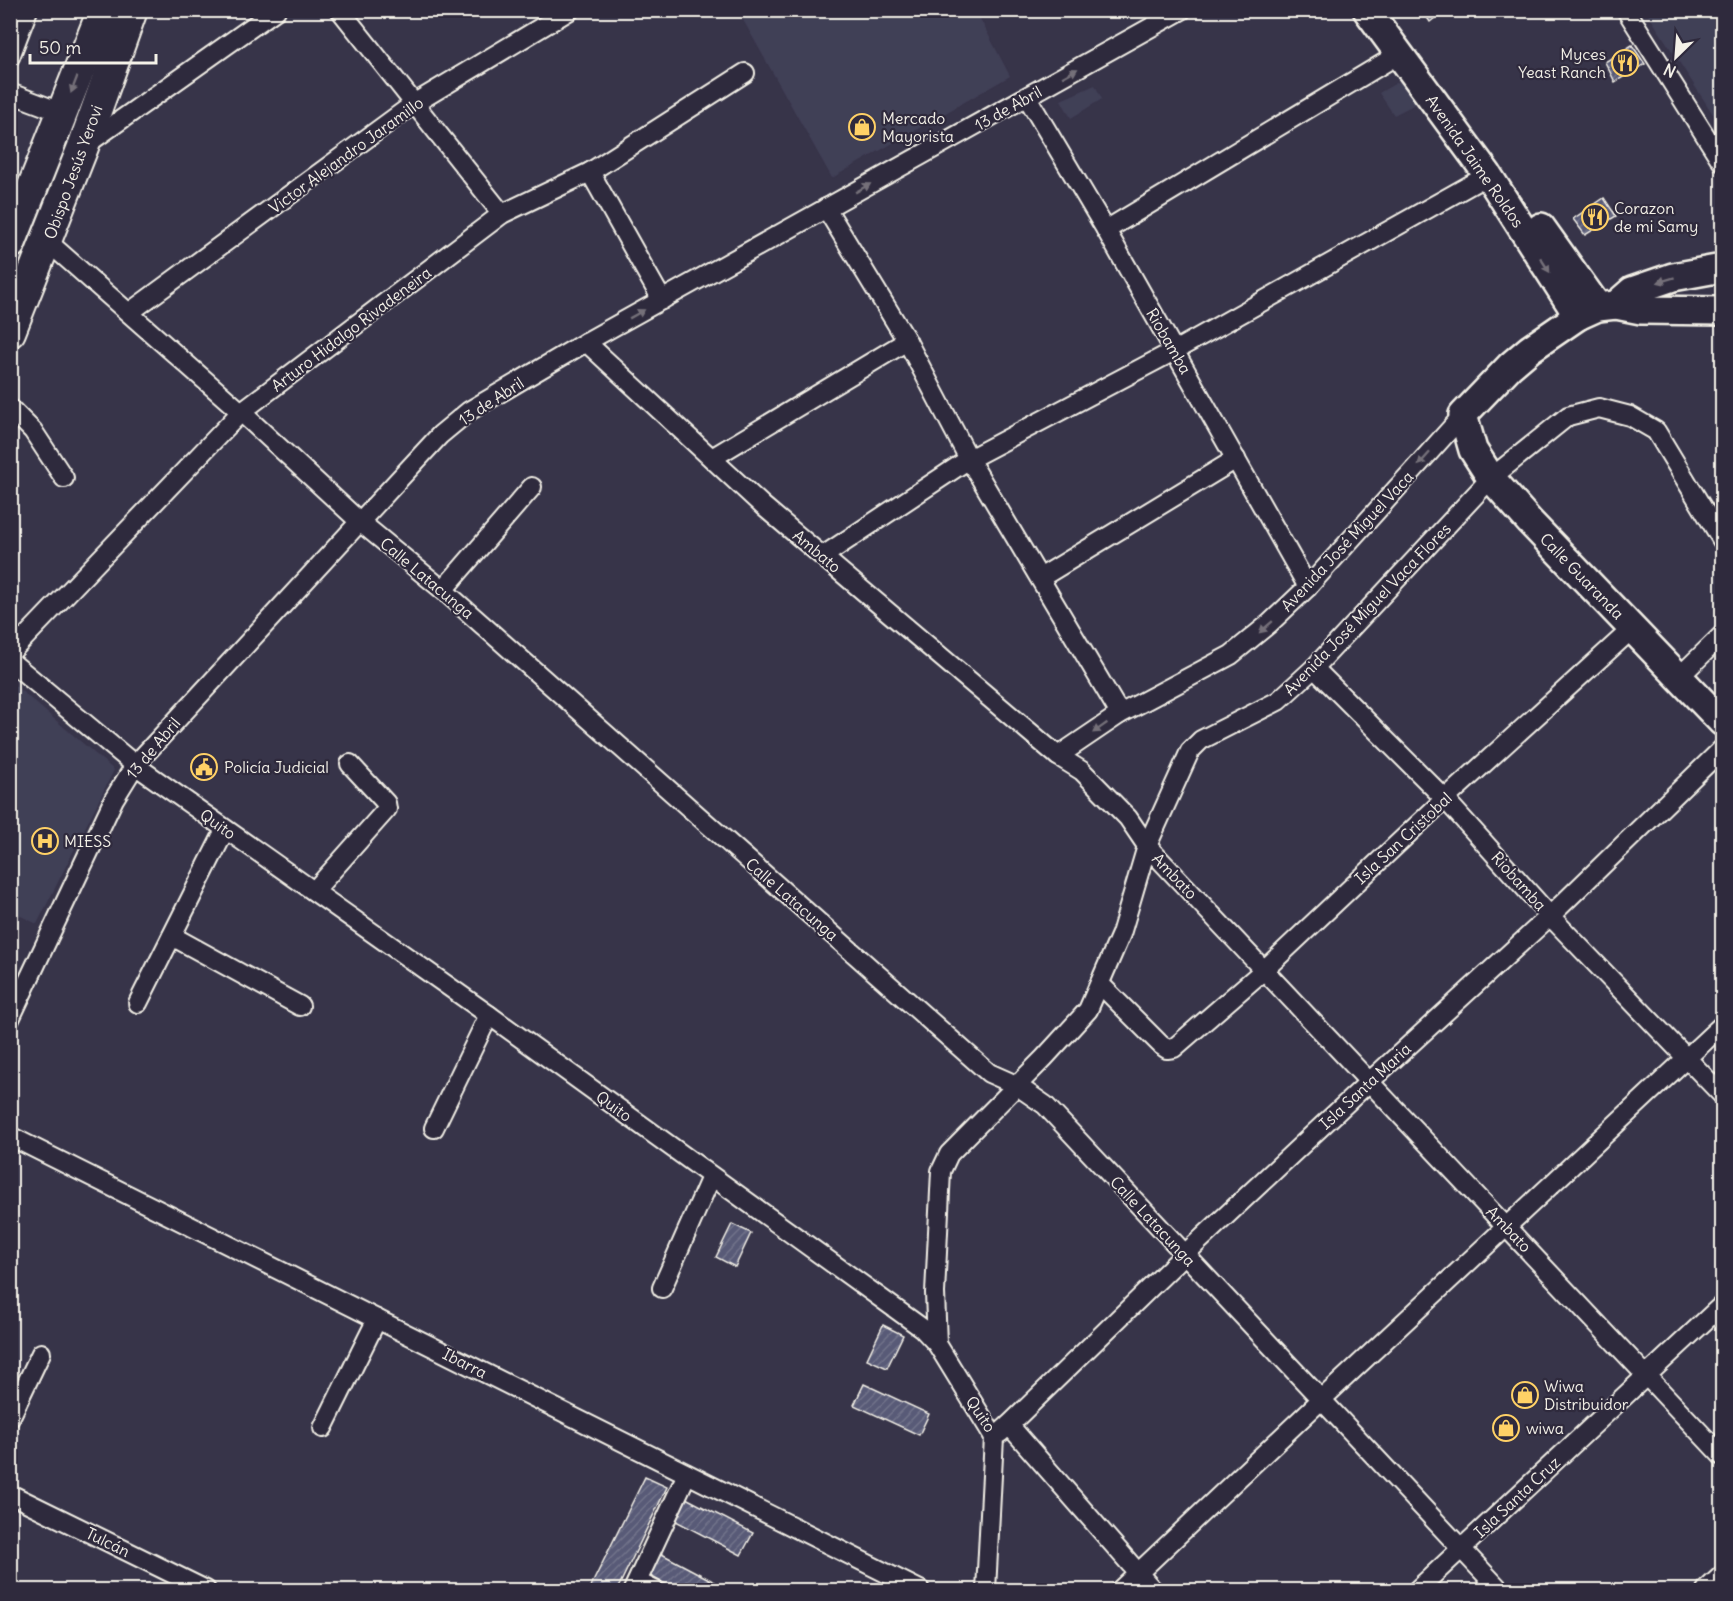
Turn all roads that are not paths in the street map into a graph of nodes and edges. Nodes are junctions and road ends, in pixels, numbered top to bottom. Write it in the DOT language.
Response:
graph roads {
  1 [pos="28,10"];
  2 [pos="103,10"];
  3 [pos="132,10"];
  4 [pos="276,10"];
  5 [pos="340,10"];
  6 [pos="570,10"];
  7 [pos="1182,10"];
  8 [pos="1367,10"];
  9 [pos="1390,10"];
  10 [pos="1626,10"];
  11 [pos="1399,54"];
  12 [pos="10,57"];
  13 [pos="745,73"];
  14 [pos="10,93"];
  15 [pos="1027,98"];
  16 [pos="415,103"];
  17 [pos="63,113"];
  18 [pos="83,147"];
  19 [pos="1722,162"];
  20 [pos="590,172"];
  21 [pos="1488,175"];
  22 [pos="826,208"];
  23 [pos="502,214"];
  24 [pos="1106,230"];
  25 [pos="47,241"];
  26 [pos="10,244"];
  27 [pos="1722,268"];
  28 [pos="662,300"];
  29 [pos="1597,309"];
  30 [pos="1722,311"];
  31 [pos="130,312"];
  32 [pos="10,332"];
  33 [pos="907,341"];
  34 [pos="586,342"];
  35 [pos="1174,351"];
  36 [pos="10,408"];
  37 [pos="241,412"];
  38 [pos="1463,415"];
  39 [pos="712,458"];
  40 [pos="969,459"];
  41 [pos="1236,459"];
  42 [pos="64,478"];
  43 [pos="1491,478"];
  44 [pos="532,487"];
  45 [pos="359,521"];
  46 [pos="1722,540"];
  47 [pos="823,556"];
  48 [pos="1040,578"];
  49 [pos="1308,587"];
  50 [pos="443,590"];
  51 [pos="1632,629"];
  52 [pos="1722,635"];
  53 [pos="10,653"];
  54 [pos="10,661"];
  55 [pos="1314,668"];
  56 [pos="1678,678"];
  57 [pos="1120,714"];
  58 [pos="1722,722"];
  59 [pos="1722,749"];
  60 [pos="1058,756"];
  61 [pos="350,764"];
  62 [pos="135,765"];
  63 [pos="1445,799"];
  64 [pos="225,830"];
  65 [pos="1147,846"];
  66 [pos="314,891"];
  67 [pos="1550,916"];
  68 [pos="171,936"];
  69 [pos="1264,969"];
  70 [pos="1100,984"];
  71 [pos="138,1002"];
  72 [pos="300,1006"];
  73 [pos="489,1015"];
  74 [pos="10,1019"];
  75 [pos="1722,1025"];
  76 [pos="1688,1059"];
  77 [pos="1369,1082"];
  78 [pos="1016,1085"];
  79 [pos="1722,1095"];
  80 [pos="434,1128"];
  81 [pos="10,1136"];
  82 [pos="711,1177"];
  83 [pos="1507,1228"];
  84 [pos="1184,1255"];
  85 [pos="662,1288"];
  86 [pos="1722,1305"];
  87 [pos="376,1319"];
  88 [pos="936,1344"];
  89 [pos="41,1353"];
  90 [pos="1647,1374"];
  91 [pos="1322,1399"];
  92 [pos="10,1418"];
  93 [pos="1009,1425"];
  94 [pos="323,1428"];
  95 [pos="994,1437"];
  96 [pos="1722,1456"];
  97 [pos="687,1474"];
  98 [pos="10,1494"];
  99 [pos="1461,1550"];
  100 [pos="1138,1574"];
  101 [pos="1722,1575"];
  102 [pos="635,1586"];
  103 [pos="206,1590"];
  104 [pos="654,1590"];
  105 [pos="920,1590"];
  106 [pos="986,1590"];
  107 [pos="1120,1590"];
  108 [pos="1154,1590"];
  109 [pos="1417,1590"];
  110 [pos="1500,1590"];
  111 [pos="1706,1590"];
  1 -- 12 [label="street"];
  2 -- 17 [label="main road, Obispo Jesús Yerovi, one-way"];
  3 -- 18 [label="main road, Obispo Jesús Yerovi"];
  4 -- 18 [label="street"];
  5 -- 16 [label="street"];
  6 -- 16 [label="street, Victor Alejandro Jaramillo"];
  15 -- 7 [label="street, 13 de Abril, one-way"];
  8 -- 11 [label="street, Avenida Jaime Roldos"];
  9 -- 29 [label="street, Avenida Jaime Roldos"];
  10 -- 19 [label="street"];
  11 -- 21 [label="street, Avenida Jaime Roldos"];
  11 -- 24 [label="street"];
  13 -- 20 [label="street, Arturo Hidalgo Rivadeneira"];
  14 -- 17 [label="street"];
  22 -- 15 [label="street, 13 de Abril, one-way"];
  15 -- 24 [label="street, Riobamba"];
  16 -- 23 [label="street"];
  16 -- 31 [label="street, Victor Alejandro Jaramillo"];
  17 -- 26 [label="main road, Obispo Jesús Yerovi"];
  18 -- 25 [label="main road, Obispo Jesús Yerovi"];
  20 -- 23 [label="street, Arturo Hidalgo Rivadeneira"];
  20 -- 28 [label="street"];
  21 -- 29 [label="street, Avenida Jaime Roldos, one-way"];
  21 -- 35 [label="street"];
  22 -- 28 [label="street, 13 de Abril"];
  22 -- 33 [label="street"];
  23 -- 37 [label="street, Arturo Hidalgo Rivadeneira"];
  24 -- 35 [label="street, Riobamba"];
  25 -- 31 [label="street, Calle Latacunga"];
  25 -- 32 [label="main road, Obispo Jesús Yerovi"];
  27 -- 29 [label="street, Avenida José Miguel Vaca, one-way"];
  34 -- 28 [label="street, 13 de Abril, one-way"];
  29 -- 30 [label="street"];
  29 -- 38 [label="street, Avenida José Miguel Vaca"];
  31 -- 37 [label="street, Calle Latacunga"];
  33 -- 39 [label="street"];
  33 -- 40 [label="street"];
  34 -- 39 [label="street, Ambato"];
  34 -- 45 [label="street, 13 de Abril"];
  35 -- 40 [label="street"];
  35 -- 41 [label="street, Riobamba"];
  36 -- 42 [label="street"];
  37 -- 45 [label="street, Calle Latacunga"];
  37 -- 53 [label="street, Arturo Hidalgo Rivadeneira"];
  38 -- 43 [label="street, Calle Guaranda"];
  38 -- 49 [label="street, Avenida José Miguel Vaca, one-way"];
  39 -- 47 [label="street, Ambato"];
  40 -- 47 [label="street"];
  40 -- 48 [label="street"];
  41 -- 48 [label="street"];
  41 -- 49 [label="street, Riobamba"];
  43 -- 46 [label="street, Avenida José Miguel Vaca Flores"];
  43 -- 51 [label="street, Calle Guaranda"];
  43 -- 55 [label="street, Avenida José Miguel Vaca Flores"];
  44 -- 50 [label="street"];
  45 -- 50 [label="street, Calle Latacunga"];
  45 -- 62 [label="street, 13 de Abril"];
  47 -- 60 [label="street, Ambato"];
  48 -- 57 [label="street"];
  49 -- 57 [label="street, Avenida José Miguel Vaca, one-way"];
  50 -- 78 [label="street, Calle Latacunga"];
  51 -- 56 [label="street, Calle Guaranda"];
  51 -- 63 [label="street, Isla San Cristobal"];
  52 -- 56 [label="street"];
  54 -- 62 [label="street, Quito"];
  55 -- 63 [label="street, Riobamba"];
  55 -- 65 [label="street, Avenida José Miguel Vaca Flores"];
  56 -- 58 [label="street, Calle Guaranda"];
  57 -- 60 [label="street, Avenida José Miguel Vaca, one-way"];
  59 -- 67 [label="street, Isla Santa Maria"];
  60 -- 65 [label="street, Ambato"];
  61 -- 66 [label="street"];
  62 -- 64 [label="street, Quito"];
  62 -- 74 [label="street, 13 de Abril"];
  63 -- 67 [label="street, Riobamba"];
  63 -- 69 [label="street, Isla San Cristobal"];
  64 -- 66 [label="street, Quito"];
  64 -- 68 [label="street"];
  65 -- 69 [label="street, Ambato"];
  65 -- 70 [label="street, Avenida José Miguel Vaca Flores"];
  66 -- 73 [label="street, Quito"];
  67 -- 76 [label="street, Riobamba"];
  67 -- 77 [label="street, Isla Santa Maria"];
  68 -- 71 [label="street"];
  68 -- 72 [label="street"];
  69 -- 70 [label="street, Isla San Cristobal"];
  69 -- 77 [label="street, Ambato"];
  70 -- 78 [label="street, Avenida José Miguel Vaca Flores"];
  73 -- 80 [label="street"];
  73 -- 82 [label="street, Quito"];
  75 -- 76 [label="street"];
  76 -- 79 [label="street, Riobamba"];
  76 -- 83 [label="street"];
  77 -- 83 [label="street, Ambato"];
  77 -- 84 [label="street, Isla Santa Maria"];
  78 -- 84 [label="street, Calle Latacunga"];
  78 -- 88 [label="street, Avenida José Miguel Vaca Flores"];
  81 -- 87 [label="street, Ibarra"];
  82 -- 85 [label="street"];
  82 -- 88 [label="street, Quito"];
  83 -- 90 [label="street, Ambato"];
  83 -- 91 [label="street"];
  84 -- 91 [label="street, Calle Latacunga"];
  84 -- 93 [label="street, Isla Santa Maria"];
  86 -- 90 [label="street, Isla Santa Cruz"];
  87 -- 94 [label="street"];
  87 -- 97 [label="street, Ibarra"];
  88 -- 95 [label="street, Quito"];
  89 -- 92 [label="street"];
  90 -- 96 [label="street, Ambato"];
  90 -- 99 [label="street, Isla Santa Cruz"];
  91 -- 99 [label="street, Calle Latacunga"];
  91 -- 100 [label="street"];
  93 -- 95 [label="street, Quito"];
  93 -- 100 [label="street, Quito"];
  95 -- 106 [label="street"];
  97 -- 102 [label="street"];
  97 -- 105 [label="street, Ibarra"];
  98 -- 103 [label="street, Tulcán"];
  99 -- 109 [label="street, Isla Santa Cruz"];
  99 -- 110 [label="street, Calle Latacunga"];
  100 -- 107 [label="street"];
  100 -- 108 [label="street, Quito"];
  101 -- 111 [label="street"];
  102 -- 104 [label="street"];
}
